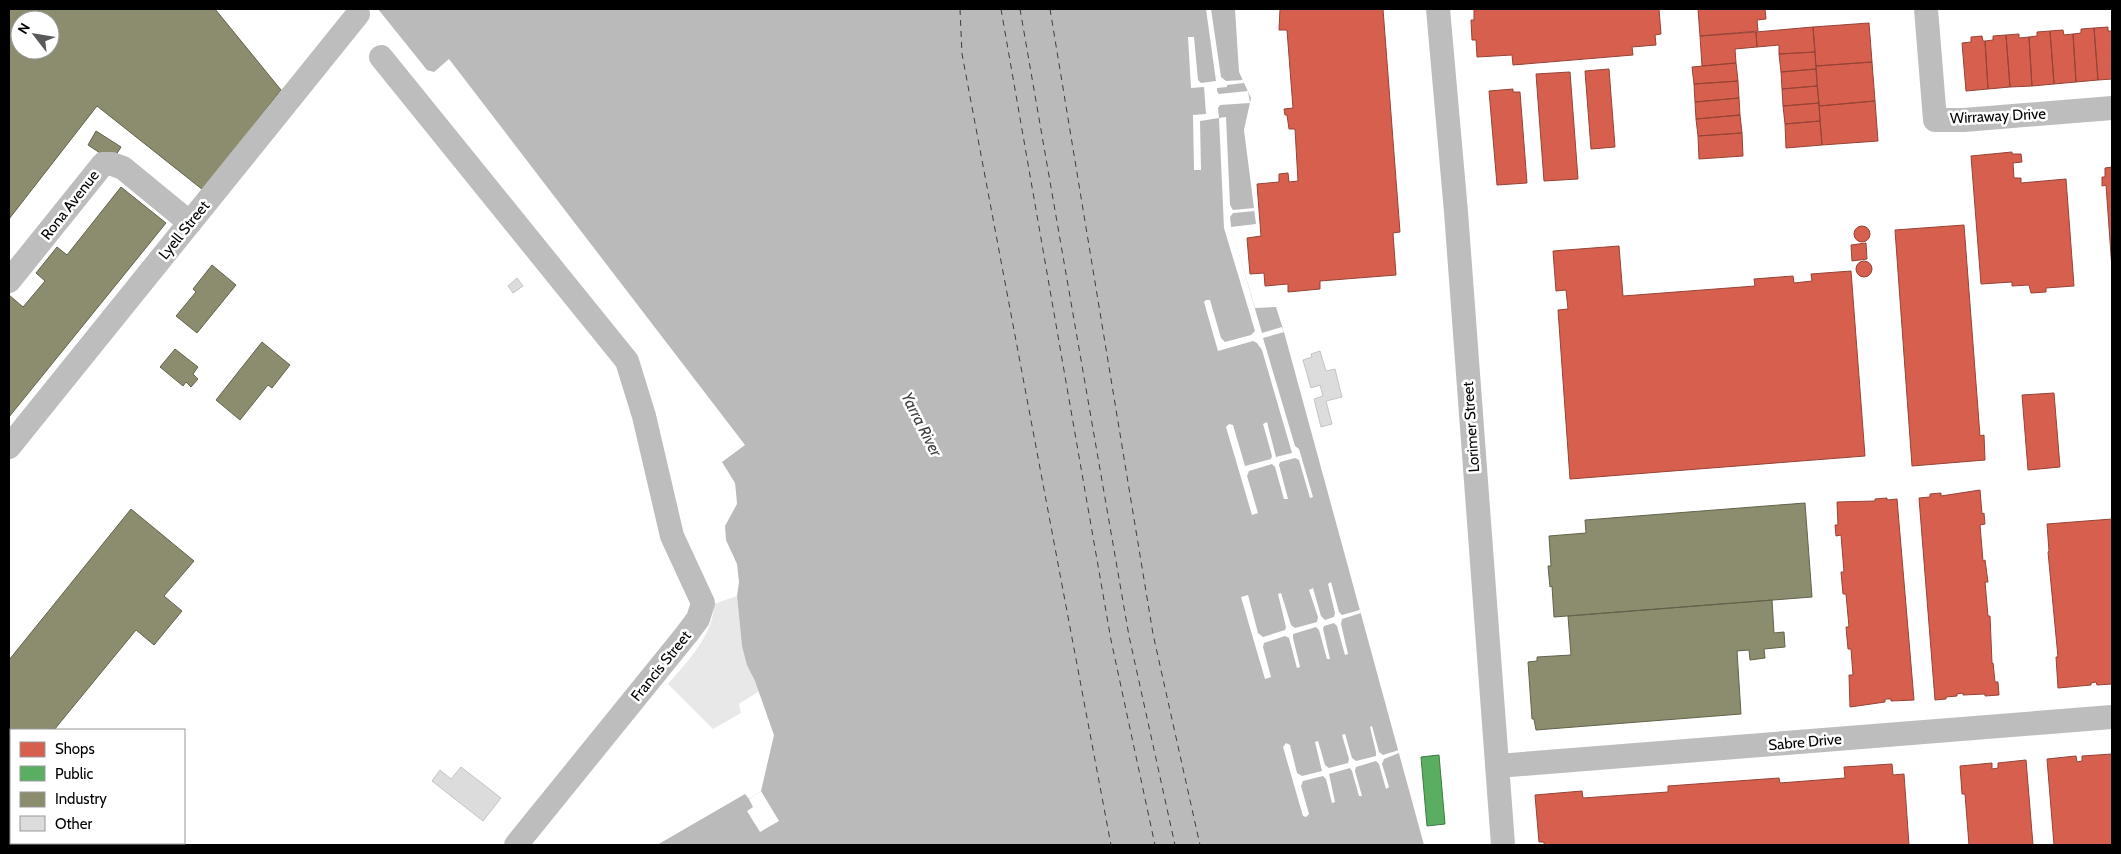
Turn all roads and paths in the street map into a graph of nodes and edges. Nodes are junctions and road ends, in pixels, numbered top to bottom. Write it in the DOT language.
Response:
graph roads {
  1 [pos="1438,9"];
  2 [pos="1926,9"];
  3 [pos="358,14"];
  4 [pos="381,58"];
  5 [pos="2112,108"];
  6 [pos="190,222"];
  7 [pos="9,281"];
  8 [pos="9,447"];
  9 [pos="2112,717"];
  10 [pos="1497,766"];
  11 [pos="516,845"];
  12 [pos="1503,845"];
  1 -- 10 [label="street, Lorimer Street"];
  2 -- 5 [label="street, Wirraway Drive"];
  3 -- 6 [label="street, Lyell Street"];
  4 -- 11 [label="street, Francis Street"];
  6 -- 7 [label="street, Rona Avenue"];
  6 -- 8 [label="street, Lyell Street"];
  9 -- 10 [label="street, Sabre Drive"];
  10 -- 12 [label="street, Lorimer Street"];
}
